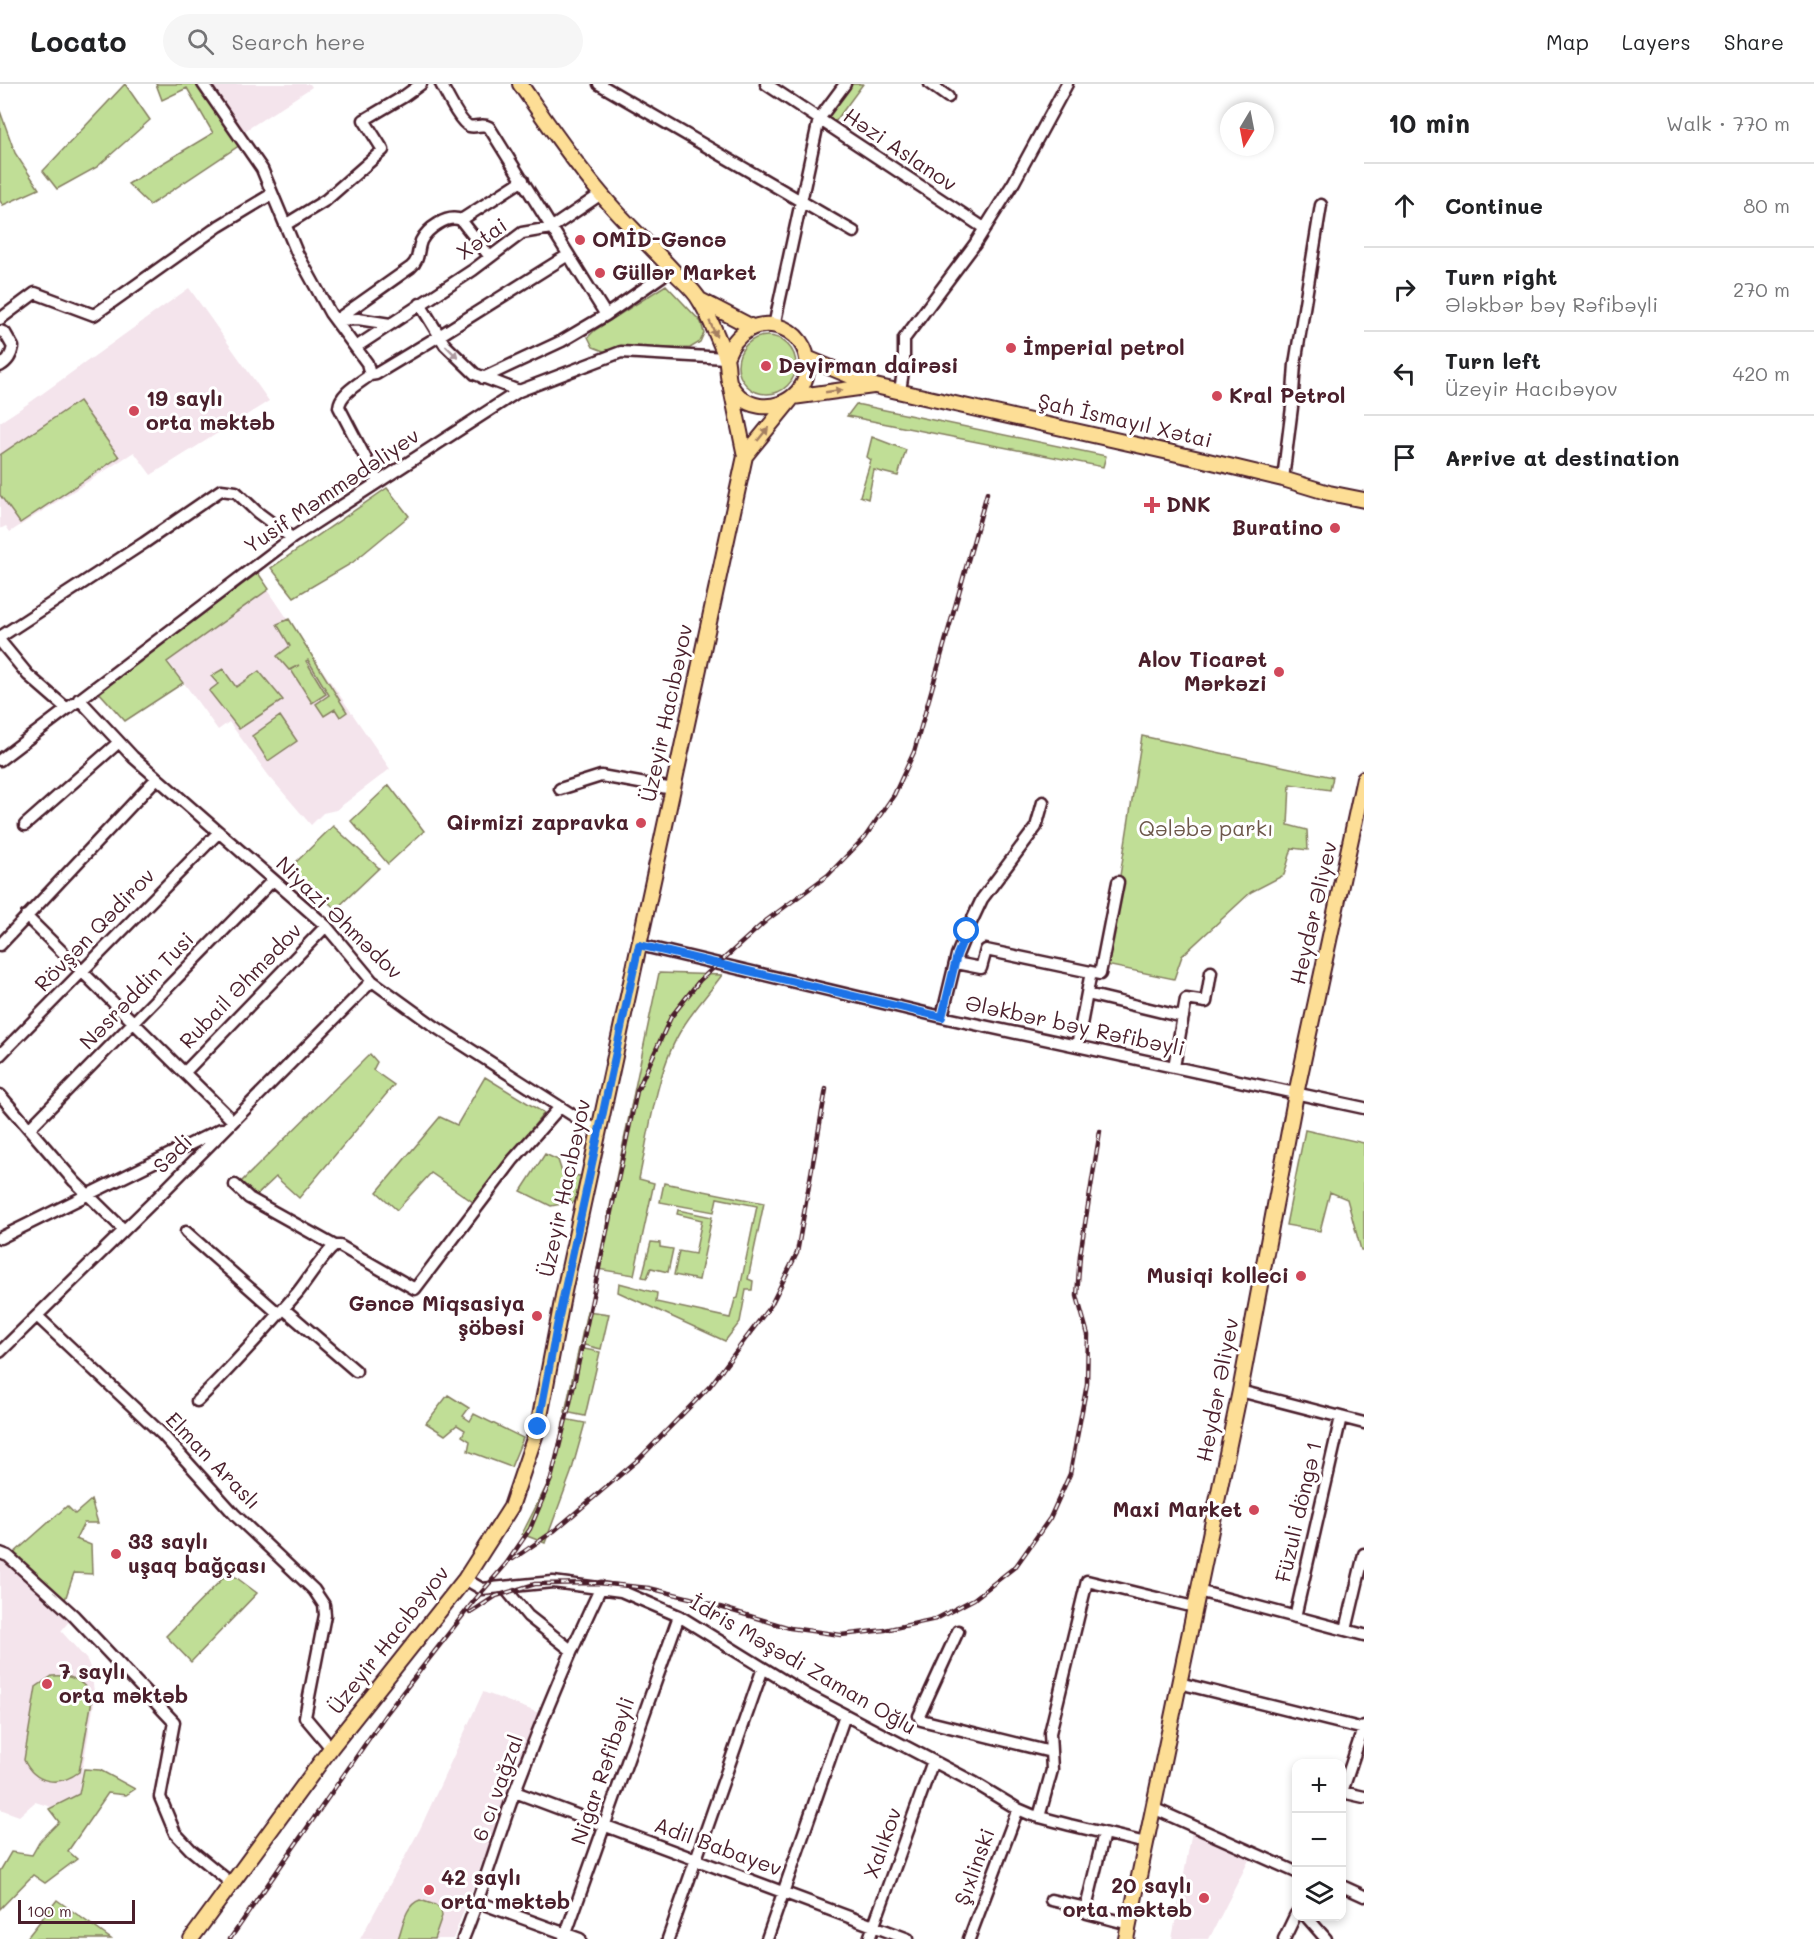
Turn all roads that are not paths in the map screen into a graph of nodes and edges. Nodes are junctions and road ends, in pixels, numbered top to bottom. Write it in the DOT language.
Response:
graph roads {
  1 [pos="203,84"];
  2 [pos="421,84"];
  3 [pos="441,84"];
  4 [pos="520,84"];
  5 [pos="599,84"];
  6 [pos="766,84"];
  7 [pos="845,84"];
  8 [pos="930,84"];
  9 [pos="1067,84"];
  10 [pos="948,97"];
  11 [pos="819,119"];
  12 [pos="523,180"];
  13 [pos="272,194"];
  14 [pos="601,194"];
  15 [pos="801,203"];
  16 [pos="1321,205"];
  17 [pos="460,220"];
  18 [pos="285,225"];
  19 [pos="551,228"];
  20 [pos="984,228"];
  21 [pos="854,232"];
  22 [pos="568,255"];
  23 [pos="490,257"];
  24 [pos="672,269"];
  25 [pos="700,300"];
  26 [pos="420,304"];
  27 [pos="606,315"];
  28 [pos="0,319"];
  29 [pos="336,320"];
  30 [pos="390,324"];
  31 [pos="774,326"];
  32 [pos="752,327"];
  33 [pos="0,331"];
  34 [pos="440,336"];
  35 [pos="356,347"];
  36 [pos="726,358"];
  37 [pos="807,358"];
  38 [pos="0,366"];
  39 [pos="370,375"];
  40 [pos="483,378"];
  41 [pos="731,386"];
  42 [pos="875,386"];
  43 [pos="519,391"];
  44 [pos="900,392"];
  45 [pos="793,397"];
  46 [pos="745,456"];
  47 [pos="1283,479"];
  48 [pos="378,482"];
  49 [pos="1364,500"];
  50 [pos="292,538"];
  51 [pos="0,639"];
  52 [pos="79,699"];
  53 [pos="66,708"];
  54 [pos="119,742"];
  55 [pos="0,760"];
  56 [pos="158,778"];
  57 [pos="1364,778"];
  58 [pos="560,789"];
  59 [pos="673,789"];
  60 [pos="1043,802"];
  61 [pos="25,825"];
  62 [pos="219,832"];
  63 [pos="273,880"];
  64 [pos="1118,882"];
  65 [pos="26,916"];
  66 [pos="326,926"];
  67 [pos="0,945"];
  68 [pos="639,945"];
  69 [pos="956,963"];
  70 [pos="83,970"];
  71 [pos="1091,972"];
  72 [pos="1211,972"];
  73 [pos="372,981"];
  74 [pos="1087,994"];
  75 [pos="942,1017"];
  76 [pos="1183,1017"];
  77 [pos="134,1022"];
  78 [pos="1077,1046"];
  79 [pos="0,1055"];
  80 [pos="1174,1067"];
  81 [pos="185,1072"];
  82 [pos="1296,1094"];
  83 [pos="0,1095"];
  84 [pos="560,1107"];
  85 [pos="1364,1108"];
  86 [pos="231,1123"];
  87 [pos="29,1129"];
  88 [pos="599,1132"];
  89 [pos="235,1185"];
  90 [pos="87,1195"];
  91 [pos="124,1230"];
  92 [pos="186,1232"];
  93 [pos="0,1238"];
  94 [pos="335,1245"];
  95 [pos="281,1311"];
  96 [pos="36,1316"];
  97 [pos="0,1352"];
  98 [pos="356,1371"];
  99 [pos="1240,1391"];
  100 [pos="197,1401"];
  101 [pos="1341,1417"];
  102 [pos="1364,1422"];
  103 [pos="0,1553"];
  104 [pos="1364,1554"];
  105 [pos="465,1579"];
  106 [pos="504,1587"];
  107 [pos="601,1587"];
  108 [pos="1198,1591"];
  109 [pos="1194,1607"];
  110 [pos="679,1616"];
  111 [pos="1295,1617"];
  112 [pos="1346,1630"];
  113 [pos="958,1631"];
  114 [pos="1364,1635"];
  115 [pos="571,1650"];
  116 [pos="763,1668"];
  117 [pos="1179,1683"];
  118 [pos="845,1714"];
  119 [pos="1364,1728"];
  120 [pos="331,1748"];
  121 [pos="1051,1752"];
  122 [pos="933,1761"];
  123 [pos="1346,1780"];
  124 [pos="515,1792"];
  125 [pos="1346,1793"];
  126 [pos="1364,1797"];
  127 [pos="1153,1808"];
  128 [pos="1018,1809"];
  129 [pos="1039,1817"];
  130 [pos="605,1826"];
  131 [pos="1104,1833"];
  132 [pos="1146,1843"];
  133 [pos="696,1860"];
  134 [pos="1292,1870"];
  135 [pos="231,1883"];
  136 [pos="1346,1888"];
  137 [pos="783,1892"];
  138 [pos="1364,1896"];
  139 [pos="1051,1900"];
  140 [pos="478,1902"];
  141 [pos="1086,1908"];
  142 [pos="1293,1921"];
  143 [pos="1310,1921"];
  144 [pos="1129,1924"];
  145 [pos="874,1926"];
  146 [pos="565,1936"];
  147 [pos="191,1939"];
  148 [pos="464,1939"];
  149 [pos="580,1939"];
  150 [pos="668,1939"];
  151 [pos="767,1939"];
  152 [pos="869,1939"];
  153 [pos="908,1939"];
  154 [pos="969,1939"];
  155 [pos="1126,1939"];
  156 [pos="1284,1939"];
  157 [pos="1326,1939"];
  1 -- 13 [label="street"];
  2 -- 18 [label="street"];
  3 -- 12 [label="street"];
  4 -- 14 [label="main road"];
  5 -- 15 [label="street"];
  6 -- 11 [label="street, Həzi Aslanov"];
  7 -- 11 [label="street"];
  8 -- 10 [label="street"];
  9 -- 20 [label="street"];
  11 -- 15 [label="street"];
  11 -- 20 [label="street, Həzi Aslanov"];
  12 -- 17 [label="street"];
  12 -- 19 [label="street"];
  13 -- 18 [label="street"];
  13 -- 28 [label="street"];
  14 -- 19 [label="street, Xətai"];
  14 -- 24 [label="main road"];
  15 -- 21 [label="street"];
  15 -- 31 [label="street"];
  16 -- 47 [label="street"];
  17 -- 23 [label="street"];
  17 -- 29 [label="street"];
  18 -- 29 [label="street"];
  19 -- 22 [label="street"];
  19 -- 23 [label="street, Xətai"];
  20 -- 44 [label="street"];
  22 -- 27 [label="street"];
  22 -- 34 [label="street"];
  23 -- 26 [label="street, Xətai"];
  24 -- 25 [label="main road"];
  24 -- 27 [label="street"];
  25 -- 32 [label="main road"];
  25 -- 36 [label="main road, one-way"];
  26 -- 30 [label="street, Xətai"];
  26 -- 34 [label="street"];
  27 -- 40 [label="street"];
  29 -- 30 [label="street"];
  29 -- 35 [label="street"];
  30 -- 35 [label="street, Xətai"];
  31 -- 32 [label="main road"];
  31 -- 37 [label="main road"];
  32 -- 36 [label="main road"];
  33 -- 38 [label="street"];
  34 -- 39 [label="street"];
  34 -- 40 [label="street, one-way"];
  35 -- 39 [label="street"];
  36 -- 41 [label="main road"];
  36 -- 43 [label="street, Yusif Məmmədəliyev"];
  37 -- 42 [label="main road"];
  37 -- 45 [label="main road"];
  39 -- 48 [label="street"];
  40 -- 43 [label="street"];
  41 -- 45 [label="main road"];
  41 -- 46 [label="main road"];
  42 -- 44 [label="main road, Şah İsmayıl Xətai"];
  45 -- 42 [label="main road, one-way"];
  43 -- 48 [label="street, Yusif Məmmədəliyev"];
  44 -- 47 [label="main road, Şah İsmayıl Xətai"];
  46 -- 45 [label="main road, one-way"];
  46 -- 59 [label="main road, Üzeyir Hacıbəyov"];
  47 -- 49 [label="main road, Şah İsmayıl Xətai"];
  48 -- 50 [label="street, Yusif Məmmədəliyev"];
  50 -- 51 [label="street"];
  50 -- 52 [label="street, Yusif Məmmədəliyev"];
  51 -- 53 [label="street"];
  52 -- 53 [label="street, Yusif Məmmədəliyev"];
  52 -- 54 [label="street, Niyazi Əhmədov"];
  53 -- 55 [label="street, Yusif Məmmədəliyev"];
  54 -- 56 [label="street, Niyazi Əhmədov"];
  54 -- 61 [label="street"];
  56 -- 62 [label="street, Niyazi Əhmədov"];
  56 -- 65 [label="street"];
  57 -- 82 [label="main road, Heydər Əliyev"];
  58 -- 59 [label="street"];
  59 -- 68 [label="main road, Üzeyir Hacıbəyov"];
  60 -- 69 [label="street"];
  62 -- 63 [label="street, Niyazi Əhmədov"];
  62 -- 70 [label="street, Rövşən Qədirov"];
  63 -- 66 [label="street, Niyazi Əhmədov"];
  63 -- 77 [label="street, Nəsrəddin Tusi"];
  64 -- 71 [label="street"];
  65 -- 67 [label="street"];
  65 -- 70 [label="street"];
  66 -- 73 [label="street, Niyazi Əhmədov"];
  66 -- 81 [label="street, Rubail Əhmədov"];
  68 -- 75 [label="street, Ələkbər bəy Rəfibəyli"];
  68 -- 88 [label="main road, Üzeyir Hacıbəyov"];
  69 -- 71 [label="street"];
  69 -- 75 [label="street"];
  70 -- 77 [label="street"];
  70 -- 79 [label="street, Rövşən Qədirov"];
  71 -- 74 [label="street"];
  72 -- 76 [label="street"];
  73 -- 84 [label="street, Niyazi Əhmədov"];
  73 -- 86 [label="street, Sədi"];
  74 -- 76 [label="street"];
  74 -- 78 [label="street"];
  75 -- 78 [label="street, Ələkbər bəy Rəfibəyli"];
  76 -- 80 [label="street"];
  77 -- 81 [label="street"];
  77 -- 87 [label="street, Nəsrəddin Tusi"];
  78 -- 80 [label="street, Ələkbər bəy Rəfibəyli"];
  80 -- 82 [label="street, Ələkbər bəy Rəfibəyli"];
  81 -- 86 [label="street"];
  82 -- 85 [label="street, Ələkbər bəy Rəfibəyli"];
  82 -- 99 [label="main road, Heydər Əliyev"];
  83 -- 87 [label="street"];
  84 -- 88 [label="street, Niyazi Əhmədov"];
  84 -- 94 [label="street"];
  86 -- 90 [label="street"];
  86 -- 91 [label="street, Sədi"];
  87 -- 90 [label="street"];
  88 -- 105 [label="main road, Üzeyir Hacıbəyov"];
  89 -- 94 [label="street"];
  90 -- 91 [label="street"];
  90 -- 93 [label="street"];
  91 -- 96 [label="street, Sədi"];
  92 -- 95 [label="street"];
  94 -- 95 [label="street"];
  95 -- 98 [label="street"];
  95 -- 100 [label="street"];
  96 -- 97 [label="street, Sədi"];
  96 -- 120 [label="street, Elman Araslı"];
  99 -- 101 [label="street"];
  99 -- 108 [label="main road, Heydər Əliyev"];
  101 -- 102 [label="street"];
  101 -- 111 [label="street, Füzuli döngə 1"];
  103 -- 135 [label="street"];
  104 -- 112 [label="street"];
  105 -- 106 [label="street, İdris Məşədi Zaman Oğlu"];
  105 -- 120 [label="main road, Üzeyir Hacıbəyov"];
  106 -- 107 [label="street, İdris Məşədi Zaman Oğlu"];
  106 -- 115 [label="street"];
  107 -- 110 [label="street, İdris Məşədi Zaman Oğlu"];
  107 -- 115 [label="street, 6 cı vağzal"];
  108 -- 109 [label="main road, Heydər Əliyev"];
  108 -- 111 [label="street"];
  109 -- 117 [label="main road, Heydər Əliyev"];
  109 -- 121 [label="street"];
  110 -- 116 [label="street, İdris Məşədi Zaman Oğlu"];
  110 -- 130 [label="street, Nigar Rəfibəyli"];
  111 -- 112 [label="street"];
  112 -- 114 [label="street"];
  113 -- 121 [label="street"];
  115 -- 124 [label="street, 6 cı vağzal"];
  116 -- 118 [label="street, İdris Məşədi Zaman Oğlu"];
  116 -- 133 [label="street"];
  117 -- 119 [label="street"];
  117 -- 127 [label="main road, Heydər Əliyev"];
  118 -- 122 [label="street, İdris Məşədi Zaman Oğlu"];
  118 -- 137 [label="street"];
  119 -- 123 [label="street"];
  120 -- 135 [label="main road, Üzeyir Hacıbəyov"];
  121 -- 129 [label="street"];
  122 -- 128 [label="street, İdris Məşədi Zaman Oğlu"];
  122 -- 145 [label="street, Xalıkov"];
  124 -- 130 [label="street, Adil Babayev"];
  124 -- 140 [label="street, 6 cı vağzal"];
  125 -- 126 [label="street"];
  127 -- 132 [label="main road, Heydər Əliyev"];
  127 -- 134 [label="street"];
  128 -- 129 [label="street, İdris Məşədi Zaman Oğlu"];
  128 -- 154 [label="street, Şıxlinski"];
  129 -- 131 [label="street, İdris Məşədi Zaman Oğlu"];
  130 -- 133 [label="street, Adil Babayev"];
  130 -- 146 [label="street, Nigar Rəfibəyli"];
  131 -- 132 [label="street, İdris Məşədi Zaman Oğlu"];
  131 -- 141 [label="street"];
  132 -- 144 [label="main road, Heydər Əliyev"];
  133 -- 137 [label="street, Adil Babayev"];
  133 -- 150 [label="street"];
  135 -- 147 [label="main road, Üzeyir Hacıbəyov"];
  136 -- 138 [label="street"];
  137 -- 145 [label="street, Adil Babayev"];
  137 -- 151 [label="street"];
  139 -- 141 [label="street"];
  140 -- 146 [label="street"];
  140 -- 148 [label="street, 6 cı vağzal"];
  141 -- 144 [label="street"];
  142 -- 156 [label="street"];
  143 -- 157 [label="street"];
  144 -- 155 [label="main road, Heydər Əliyev"];
  145 -- 152 [label="street, Xalıkov"];
  145 -- 153 [label="street, Adil Babayev"];
  146 -- 149 [label="street"];
}
